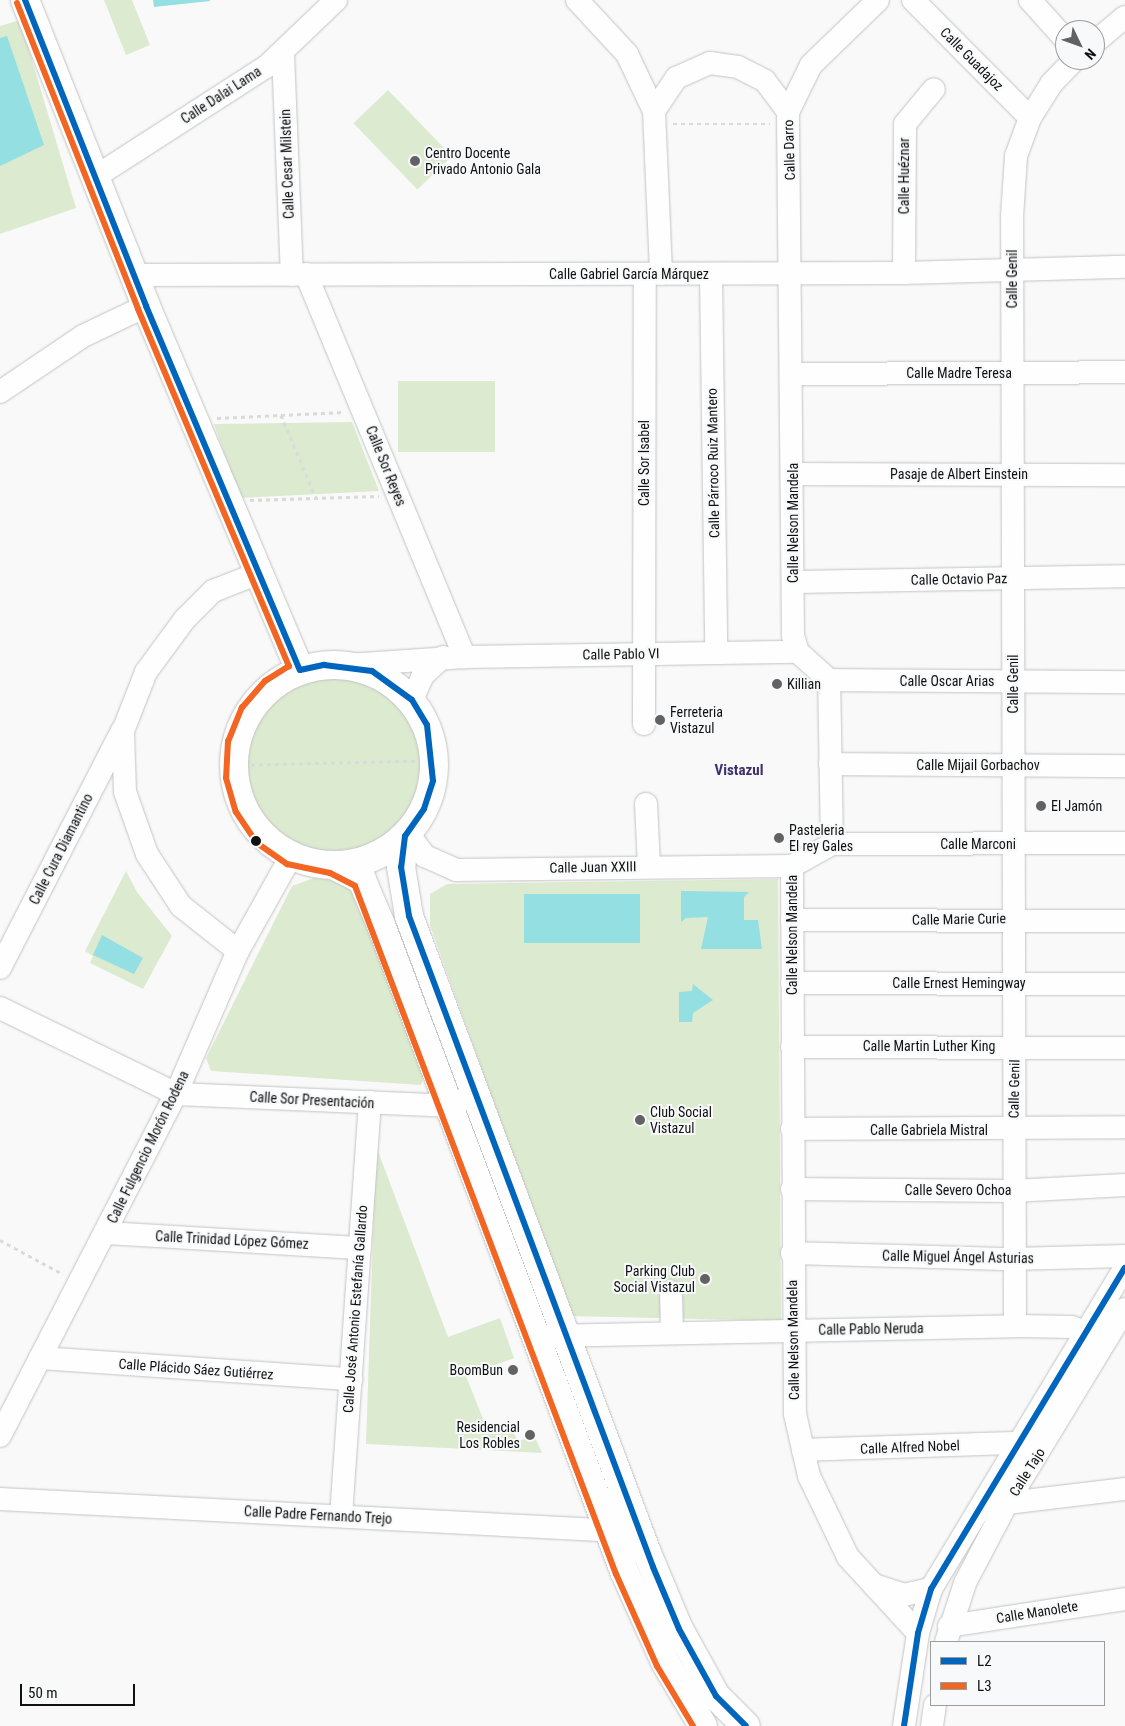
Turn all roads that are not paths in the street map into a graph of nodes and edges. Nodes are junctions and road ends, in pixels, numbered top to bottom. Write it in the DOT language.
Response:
graph roads {
  1 [pos="25,0"];
  2 [pos="336,0"];
  3 [pos="577,0"];
  4 [pos="878,0"];
  5 [pos="913,0"];
  6 [pos="1030,0"];
  7 [pos="1125,17"];
  8 [pos="1055,28"];
  9 [pos="1105,34"];
  10 [pos="283,53"];
  11 [pos="1064,70"];
  12 [pos="934,89"];
  13 [pos="654,118"];
  14 [pos="788,118"];
  15 [pos="1030,118"];
  16 [pos="95,177"];
  17 [pos="1013,267"];
  18 [pos="1125,267"];
  19 [pos="792,273"];
  20 [pos="904,273"];
  21 [pos="299,274"];
  22 [pos="653,274"];
  23 [pos="711,274"];
  24 [pos="134,275"];
  25 [pos="146,306"];
  26 [pos="1125,372"];
  27 [pos="1011,373"];
  28 [pos="793,374"];
  29 [pos="0,392"];
  30 [pos="793,474"];
  31 [pos="1010,474"];
  32 [pos="1125,475"];
  33 [pos="259,573"];
  34 [pos="1125,576"];
  35 [pos="1013,578"];
  36 [pos="794,582"];
  37 [pos="716,652"];
  38 [pos="798,652"];
  39 [pos="644,653"];
  40 [pos="443,657"];
  41 [pos="465,657"];
  42 [pos="348,665"];
  43 [pos="300,670"];
  44 [pos="829,680"];
  45 [pos="1013,681"];
  46 [pos="1125,682"];
  47 [pos="412,700"];
  48 [pos="644,724"];
  49 [pos="123,730"];
  50 [pos="830,764"];
  51 [pos="1013,766"];
  52 [pos="1125,766"];
  53 [pos="646,804"];
  54 [pos="407,835"];
  55 [pos="1125,843"];
  56 [pos="832,844"];
  57 [pos="1013,844"];
  58 [pos="291,856"];
  59 [pos="334,865"];
  60 [pos="649,866"];
  61 [pos="792,866"];
  62 [pos="1015,918"];
  63 [pos="792,920"];
  64 [pos="1125,921"];
  65 [pos="238,951"];
  66 [pos="0,968"];
  67 [pos="792,983"];
  68 [pos="1015,983"];
  69 [pos="1125,984"];
  70 [pos="0,1008"];
  71 [pos="1015,1045"];
  72 [pos="792,1047"];
  73 [pos="1125,1048"];
  74 [pos="176,1094"];
  75 [pos="475,1094"];
  76 [pos="370,1102"];
  77 [pos="448,1106"];
  78 [pos="1125,1127"];
  79 [pos="792,1129"];
  80 [pos="1014,1131"];
  81 [pos="1125,1185"];
  82 [pos="792,1189"];
  83 [pos="1013,1191"];
  84 [pos="105,1233"];
  85 [pos="360,1248"];
  86 [pos="792,1253"];
  87 [pos="1125,1256"];
  88 [pos="1012,1259"];
  89 [pos="1125,1268"];
  90 [pos="671,1292"];
  91 [pos="1125,1309"];
  92 [pos="1015,1326"];
  93 [pos="792,1331"];
  94 [pos="564,1332"];
  95 [pos="672,1332"];
  96 [pos="1086,1332"];
  97 [pos="536,1339"];
  98 [pos="40,1358"];
  99 [pos="350,1378"];
  100 [pos="0,1436"];
  101 [pos="1017,1443"];
  102 [pos="803,1450"];
  103 [pos="1125,1489"];
  104 [pos="0,1499"];
  105 [pos="1007,1503"];
  106 [pos="341,1516"];
  107 [pos="636,1522"];
  108 [pos="608,1530"];
  109 [pos="872,1584"];
  110 [pos="931,1589"];
  111 [pos="1125,1599"];
  112 [pos="918,1633"];
  113 [pos="947,1634"];
  114 [pos="935,1706"];
  115 [pos="703,1726"];
  116 [pos="746,1726"];
  117 [pos="904,1726"];
  118 [pos="932,1726"];
  1 -- 16 [label="main road"];
  2 -- 10 [label="street, Calle Dalai Lama"];
  3 -- 13 [label="street"];
  4 -- 14 [label="street, Calle Darro"];
  5 -- 15 [label="street, Calle Guadajoz"];
  6 -- 8 [label="street"];
  7 -- 9 [label="street"];
  10 -- 16 [label="street, Calle Dalai Lama"];
  10 -- 21 [label="street, Calle Cesar Milstein"];
  11 -- 15 [label="street, Calle Genil"];
  12 -- 20 [label="street, Calle Huéznar"];
  13 -- 14 [label="street"];
  13 -- 22 [label="street, Calle Sor Isabel"];
  14 -- 19 [label="street, Calle Darro"];
  15 -- 17 [label="street, Calle Genil"];
  16 -- 24 [label="main road"];
  17 -- 18 [label="street, Calle Gabriel García Márquez"];
  17 -- 20 [label="street, Calle Gabriel García Márquez"];
  17 -- 27 [label="street, Calle Genil"];
  19 -- 20 [label="street, Calle Gabriel García Márquez"];
  19 -- 23 [label="street, Calle Gabriel García Márquez"];
  19 -- 28 [label="street, Calle Nelson Mandela"];
  21 -- 22 [label="street, Calle Gabriel García Márquez"];
  21 -- 24 [label="street, Calle Gabriel García Márquez"];
  21 -- 41 [label="street, Calle Sor Reyes"];
  22 -- 23 [label="street, Calle Gabriel García Márquez"];
  22 -- 39 [label="street, Calle Sor Isabel"];
  23 -- 37 [label="street, Calle Párroco Ruiz Mantero"];
  24 -- 25 [label="main road"];
  25 -- 29 [label="street"];
  25 -- 33 [label="main road"];
  26 -- 27 [label="street, Calle Madre Teresa"];
  27 -- 28 [label="street, Calle Madre Teresa"];
  27 -- 31 [label="street, Calle Genil"];
  28 -- 30 [label="street, Calle Nelson Mandela"];
  30 -- 31 [label="street, Pasaje de Albert Einstein"];
  30 -- 36 [label="street, Calle Nelson Mandela"];
  31 -- 32 [label="street, Pasaje de Albert Einstein"];
  31 -- 35 [label="street, Calle Genil"];
  33 -- 43 [label="main road"];
  33 -- 49 [label="street, Calle Cura Diamantino"];
  34 -- 35 [label="street, Calle Octavio Paz"];
  35 -- 36 [label="street, Calle Octavio Paz"];
  35 -- 45 [label="street, Calle Genil"];
  36 -- 38 [label="street, Calle Nelson Mandela"];
  37 -- 38 [label="street, Calle Pablo VI"];
  37 -- 39 [label="street, Calle Pablo VI"];
  38 -- 44 [label="street"];
  39 -- 41 [label="street, Calle Pablo VI"];
  39 -- 48 [label="street, Calle Sor Isabel"];
  40 -- 41 [label="street, Calle Pablo VI"];
  40 -- 42 [label="street, Calle Pablo VI"];
  40 -- 47 [label="street"];
  42 -- 43 [label="main road"];
  42 -- 47 [label="main road"];
  43 -- 58 [label="main road"];
  44 -- 45 [label="street, Calle Oscar Arias"];
  44 -- 50 [label="street"];
  45 -- 46 [label="street, Calle Oscar Arias"];
  45 -- 51 [label="street, Calle Genil"];
  47 -- 54 [label="main road"];
  49 -- 65 [label="street"];
  49 -- 66 [label="street, Calle Cura Diamantino"];
  50 -- 51 [label="street, Calle Mijail Gorbachov"];
  50 -- 56 [label="street"];
  51 -- 52 [label="street, Calle Mijail Gorbachov"];
  51 -- 57 [label="street, Calle Genil"];
  53 -- 60 [label="street"];
  54 -- 59 [label="main road"];
  54 -- 60 [label="street, Calle Juan XXIII"];
  54 -- 75 [label="main road"];
  55 -- 57 [label="street, Calle Marconi"];
  56 -- 57 [label="street, Calle Marconi"];
  56 -- 61 [label="street, Calle Nelson Mandela"];
  57 -- 62 [label="street, Calle Genil"];
  58 -- 59 [label="main road"];
  58 -- 65 [label="street, Calle Fulgencio Morón Rodena"];
  59 -- 77 [label="main road"];
  60 -- 61 [label="street, Calle Juan XXIII"];
  61 -- 63 [label="street, Calle Nelson Mandela"];
  62 -- 63 [label="street, Calle Marie Curie"];
  62 -- 64 [label="street, Calle Marie Curie"];
  62 -- 68 [label="street, Calle Genil"];
  63 -- 67 [label="street, Calle Nelson Mandela"];
  65 -- 74 [label="street, Calle Fulgencio Morón Rodena"];
  67 -- 68 [label="street, Calle Ernest Hemingway"];
  67 -- 72 [label="street, Calle Nelson Mandela"];
  68 -- 69 [label="street, Calle Ernest Hemingway"];
  68 -- 71 [label="street, Calle Genil"];
  70 -- 74 [label="street"];
  71 -- 72 [label="street, Calle Martin Luther King"];
  71 -- 73 [label="street, Calle Martin Luther King"];
  71 -- 80 [label="street, Calle Genil"];
  72 -- 79 [label="street, Calle Nelson Mandela"];
  74 -- 76 [label="street, Calle Sor Presentación"];
  74 -- 84 [label="street, Calle Fulgencio Morón Rodena"];
  75 -- 77 [label="street"];
  75 -- 94 [label="main road"];
  76 -- 77 [label="street, Calle Sor Presentación"];
  76 -- 85 [label="street, Calle José Antonio Estefanía Gallardo"];
  77 -- 97 [label="main road"];
  78 -- 80 [label="street, Calle Gabriela Mistral"];
  79 -- 80 [label="street, Calle Gabriela Mistral"];
  79 -- 82 [label="street, Calle Nelson Mandela"];
  80 -- 83 [label="street, Calle Genil"];
  81 -- 83 [label="street, Calle Severo Ochoa"];
  82 -- 83 [label="street, Calle Severo Ochoa"];
  82 -- 86 [label="street, Calle Nelson Mandela"];
  83 -- 88 [label="street, Calle Genil"];
  84 -- 85 [label="street, Calle Trinidad López Gómez"];
  84 -- 98 [label="street, Calle Fulgencio Morón Rodena"];
  85 -- 99 [label="street, Calle José Antonio Estefanía Gallardo"];
  86 -- 88 [label="street, Calle Miguel Ángel Asturias"];
  86 -- 93 [label="street, Calle Nelson Mandela"];
  87 -- 88 [label="street, Calle Miguel Ángel Asturias"];
  88 -- 92 [label="street, Calle Genil"];
  89 -- 96 [label="street, Calle Tajo"];
  90 -- 95 [label="street"];
  91 -- 105 [label="street, Calle Tajo"];
  92 -- 93 [label="street, Calle Pablo Neruda"];
  92 -- 96 [label="street, Calle Pablo Neruda"];
  93 -- 95 [label="street, Calle Pablo Neruda"];
  93 -- 102 [label="street, Calle Nelson Mandela"];
  94 -- 95 [label="street, Calle Pablo Neruda"];
  94 -- 97 [label="street, Calle Pablo Neruda"];
  94 -- 107 [label="main road"];
  96 -- 101 [label="street, Calle Tajo"];
  97 -- 108 [label="main road"];
  98 -- 99 [label="street, Calle Plácido Sáez Gutiérrez"];
  98 -- 100 [label="street, Calle Fulgencio Morón Rodena"];
  99 -- 106 [label="street, Calle José Antonio Estefanía Gallardo"];
  101 -- 102 [label="street, Calle Alfred Nobel"];
  101 -- 110 [label="street, Calle Tajo"];
  102 -- 109 [label="street, Calle Nelson Mandela"];
  103 -- 105 [label="street"];
  104 -- 106 [label="street, Calle Padre Fernando Trejo"];
  105 -- 113 [label="street, Calle Tajo"];
  106 -- 108 [label="street, Calle Padre Fernando Trejo"];
  107 -- 108 [label="street, Calle Padre Fernando Trejo"];
  107 -- 116 [label="main road"];
  108 -- 115 [label="main road"];
  109 -- 110 [label="street, Calle Nelson Mandela"];
  109 -- 112 [label="street, Calle Nelson Mandela"];
  110 -- 112 [label="street, Calle Tajo"];
  111 -- 113 [label="street, Calle Manolete"];
  112 -- 117 [label="street, Calle Tajo"];
  114 -- 118 [label="street"];
}
